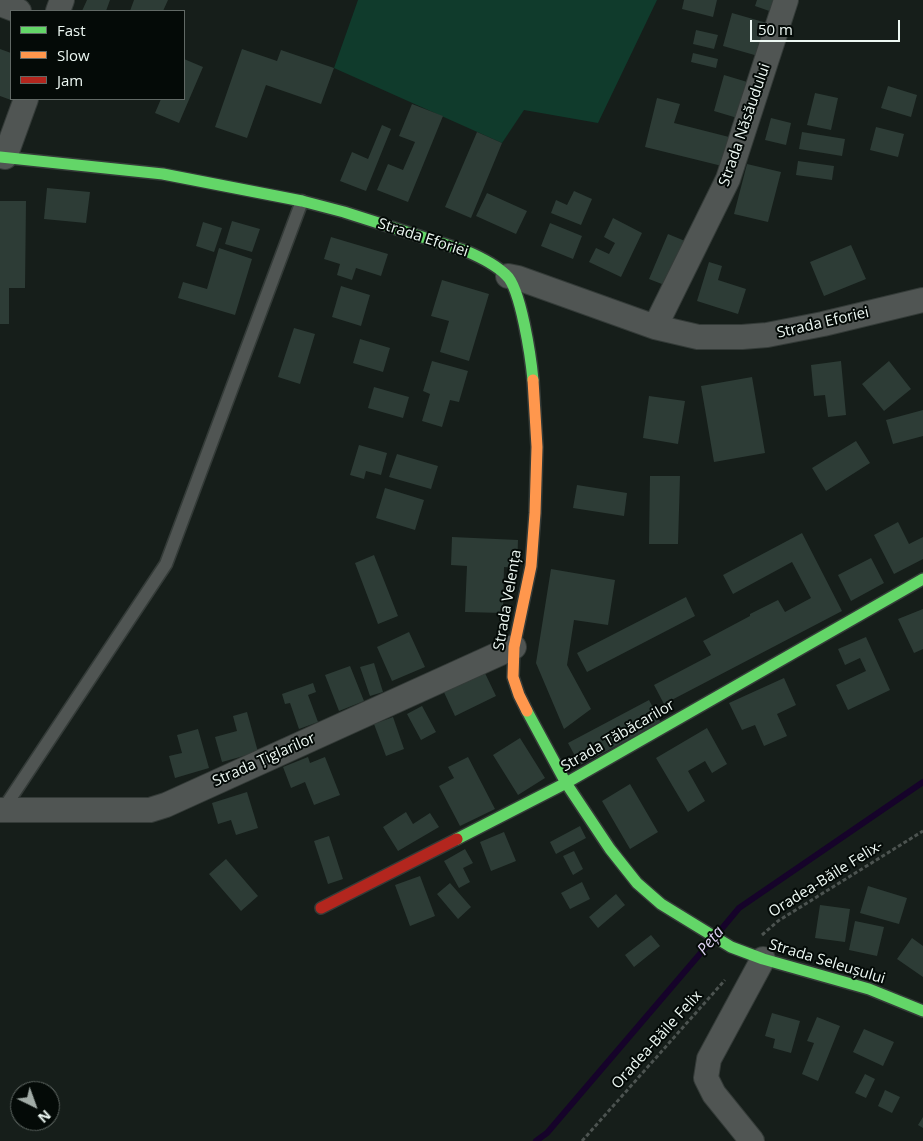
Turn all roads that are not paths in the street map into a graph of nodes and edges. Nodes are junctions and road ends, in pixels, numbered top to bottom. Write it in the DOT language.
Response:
graph roads {
  1 [pos="786,0"];
  2 [pos="0,4"];
  3 [pos="16,10"];
  4 [pos="26,100"];
  5 [pos="2,157"];
  6 [pos="302,201"];
  7 [pos="508,276"];
  8 [pos="923,300"];
  9 [pos="655,327"];
  10 [pos="923,580"];
  11 [pos="514,647"];
  12 [pos="566,783"];
  13 [pos="1,810"];
  14 [pos="321,908"];
  15 [pos="723,942"];
  16 [pos="756,956"];
  17 [pos="923,1011"];
  18 [pos="752,1141"];
  1 -- 9 [label="street, Strada Năsăudului"];
  2 -- 3 [label="street"];
  4 -- 5 [label="street"];
  5 -- 6 [label="main road, Strada Eforiei"];
  6 -- 7 [label="main road, Strada Eforiei"];
  6 -- 13 [label="lane"];
  7 -- 9 [label="street, Strada Eforiei"];
  7 -- 11 [label="main road, Strada Velența"];
  8 -- 9 [label="street, Strada Eforiei"];
  10 -- 12 [label="main road, Strada Tăbăcarilor"];
  11 -- 12 [label="main road, Strada Velența"];
  11 -- 13 [label="street, Strada Țiglarilor"];
  12 -- 14 [label="main road, Strada Tăbăcarilor"];
  12 -- 15 [label="main road, Strada Velența"];
  15 -- 16 [label="main road, Strada Seleușului"];
  16 -- 17 [label="main road, Strada Seleușului"];
  16 -- 18 [label="street"];
}
